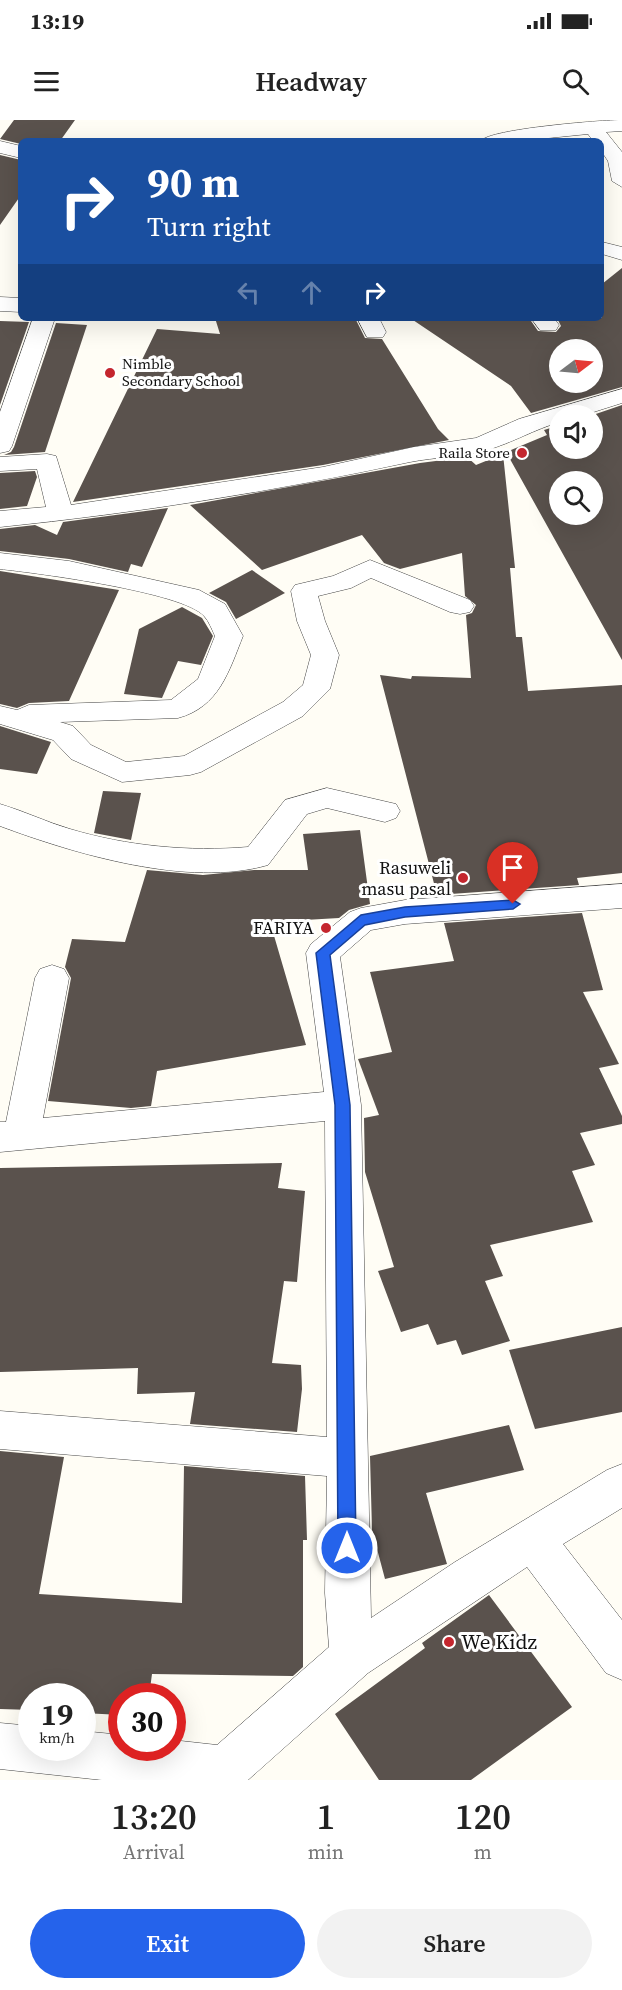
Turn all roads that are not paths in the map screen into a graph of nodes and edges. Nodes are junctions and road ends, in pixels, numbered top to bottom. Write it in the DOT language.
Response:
graph roads {
  1 [pos="622,125"];
  2 [pos="592,127"];
  3 [pos="512,138"];
  4 [pos="601,138"];
  5 [pos="604,142"];
  6 [pos="0,147"];
  7 [pos="18,151"];
  8 [pos="622,181"];
  9 [pos="604,249"];
  10 [pos="622,254"];
  11 [pos="0,304"];
  12 [pos="18,305"];
  13 [pos="43,321"];
  14 [pos="622,396"];
  15 [pos="0,446"];
  16 [pos="0,464"];
  17 [pos="61,514"];
  18 [pos="0,519"];
  19 [pos="0,561"];
  20 [pos="460,606"];
  21 [pos="1,715"];
  22 [pos="385,811"];
  23 [pos="0,815"];
  24 [pos="622,896"];
  25 [pos="52,978"];
  26 [pos="342,1105"];
  27 [pos="11,1136"];
  28 [pos="0,1430"];
  29 [pos="348,1458"];
  30 [pos="622,1484"];
  31 [pos="533,1540"];
  32 [pos="352,1657"];
  33 [pos="622,1657"];
  34 [pos="0,1746"];
  35 [pos="217,1774"];
  1 -- 2 [label="street"];
  2 -- 3 [label="street"];
  2 -- 4 [label="street"];
  5 -- 8 [label="street"];
  6 -- 7 [label="street"];
  9 -- 10 [label="street"];
  11 -- 12 [label="street"];
  13 -- 15 [label="street"];
  14 -- 17 [label="street"];
  16 -- 17 [label="street"];
  17 -- 18 [label="street"];
  19 -- 21 [label="street"];
  20 -- 21 [label="street"];
  22 -- 23 [label="street"];
  24 -- 26 [label="street"];
  25 -- 27 [label="street"];
  26 -- 27 [label="street"];
  26 -- 29 [label="street"];
  28 -- 29 [label="street"];
  29 -- 32 [label="street"];
  30 -- 31 [label="street"];
  31 -- 32 [label="street"];
  31 -- 33 [label="street"];
  32 -- 35 [label="street"];
  34 -- 35 [label="street"];
}
